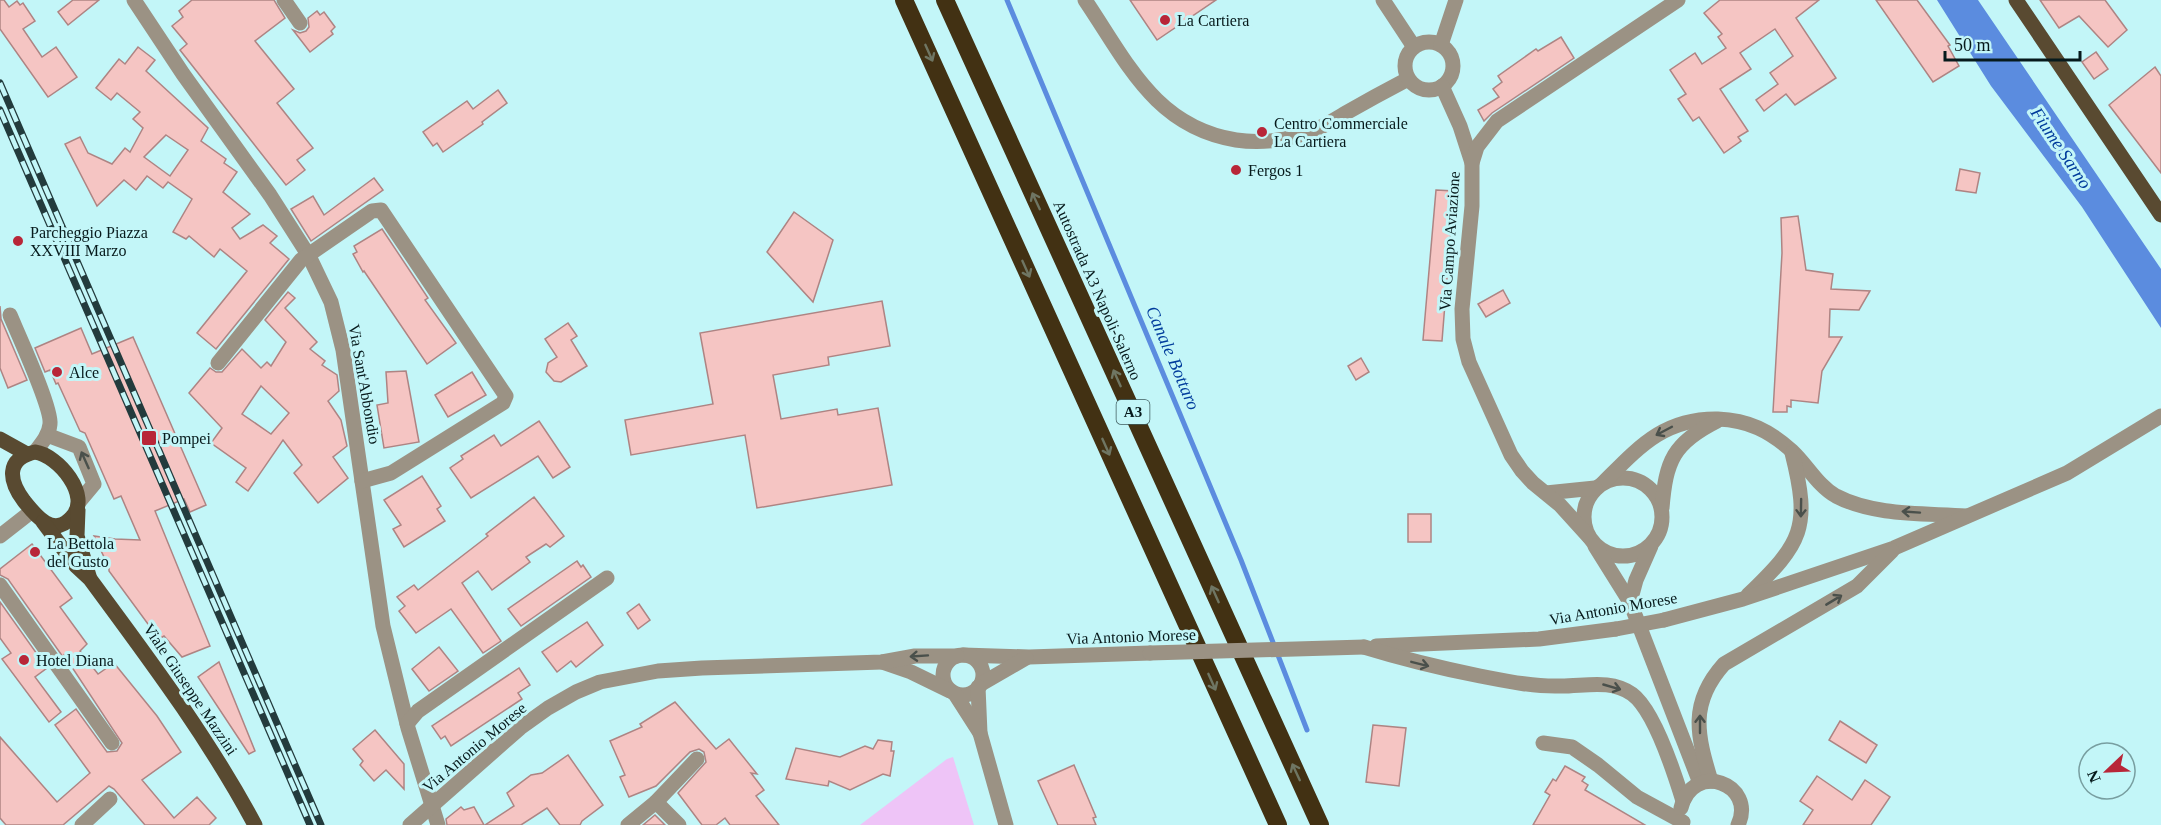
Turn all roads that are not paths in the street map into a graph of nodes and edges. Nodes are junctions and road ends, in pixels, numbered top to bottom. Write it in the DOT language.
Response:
graph roads {
  1 [pos="134,0"];
  2 [pos="284,0"];
  3 [pos="904,0"];
  4 [pos="945,0"];
  5 [pos="1085,0"];
  6 [pos="1456,0"];
  7 [pos="1678,0"];
  8 [pos="2016,0"];
  9 [pos="1387,5"];
  10 [pos="300,23"];
  11 [pos="1441,45"];
  12 [pos="1414,47"];
  13 [pos="1408,79"];
  14 [pos="1442,86"];
  15 [pos="1472,163"];
  16 [pos="2161,215"];
  17 [pos="308,254"];
  18 [pos="10,315"];
  19 [pos="218,363"];
  20 [pos="2161,416"];
  21 [pos="1720,419"];
  22 [pos="47,435"];
  23 [pos="0,439"];
  24 [pos="1791,451"];
  25 [pos="31,453"];
  26 [pos="56,462"];
  27 [pos="0,467"];
  28 [pos="362,482"];
  29 [pos="1599,485"];
  30 [pos="16,490"];
  31 [pos="1546,493"];
  32 [pos="78,506"];
  33 [pos="32,511"];
  34 [pos="1662,511"];
  35 [pos="1969,516"];
  36 [pos="43,522"];
  37 [pos="15,525"];
  38 [pos="0,536"];
  39 [pos="1592,542"];
  40 [pos="1653,542"];
  41 [pos="1894,548"];
  42 [pos="607,578"];
  43 [pos="90,579"];
  44 [pos="0,585"];
  45 [pos="1743,599"];
  46 [pos="1630,602"];
  47 [pos="1364,647"];
  48 [pos="960,656"];
  49 [pos="1029,657"];
  50 [pos="882,662"];
  51 [pos="979,686"];
  52 [pos="953,692"];
  53 [pos="407,724"];
  54 [pos="980,733"];
  55 [pos="112,743"];
  56 [pos="1543,743"];
  57 [pos="696,759"];
  58 [pos="1705,782"];
  59 [pos="110,799"];
  60 [pos="1683,801"];
  61 [pos="656,802"];
  62 [pos="431,806"];
  63 [pos="1684,823"];
  64 [pos="1740,823"];
  65 [pos="82,825"];
  66 [pos="255,825"];
  67 [pos="410,825"];
  68 [pos="438,825"];
  69 [pos="628,825"];
  70 [pos="679,825"];
  71 [pos="1006,825"];
  72 [pos="1278,825"];
  73 [pos="1320,825"];
  1 -- 17 [label="street, Via Sant'Abbondio"];
  2 -- 10 [label="street"];
  3 -- 72 [label="highway, A3, one-way"];
  73 -- 4 [label="highway, Autostrada A3 Napoli-Salerno / A3, one-way"];
  5 -- 13 [label="street"];
  6 -- 11 [label="street"];
  7 -- 15 [label="street, Via Campo Aviazione"];
  8 -- 16 [label="main road"];
  9 -- 12 [label="street"];
  11 -- 12 [label="street"];
  11 -- 14 [label="street"];
  12 -- 13 [label="street"];
  13 -- 14 [label="street"];
  14 -- 15 [label="street"];
  15 -- 31 [label="street, Via Campo Aviazione"];
  17 -- 19 [label="street"];
  17 -- 28 [label="street, Via Sant'Abbondio"];
  17 -- 28 [label="street"];
  18 -- 22 [label="street"];
  20 -- 35 [label="street, Via Antonio Morese"];
  21 -- 24 [label="street"];
  21 -- 29 [label="street, one-way"];
  21 -- 34 [label="street"];
  22 -- 25 [label="street"];
  22 -- 26 [label="street"];
  32 -- 22 [label="street, one-way"];
  23 -- 25 [label="main road, Viale Giuseppe Mazzini"];
  35 -- 24 [label="street, one-way"];
  24 -- 45 [label="street, one-way"];
  25 -- 26 [label="main road, Viale Giuseppe Mazzini"];
  25 -- 30 [label="main road"];
  26 -- 32 [label="main road, Viale Giuseppe Mazzini"];
  27 -- 30 [label="main road, Viale Giuseppe Mazzini"];
  28 -- 53 [label="street, Via Sant'Abbondio"];
  29 -- 31 [label="street"];
  29 -- 34 [label="street"];
  29 -- 39 [label="street"];
  30 -- 33 [label="main road, Viale Giuseppe Mazzini"];
  30 -- 37 [label="street"];
  31 -- 39 [label="street, Via Campo Aviazione"];
  32 -- 36 [label="main road"];
  32 -- 43 [label="main road, Viale Giuseppe Mazzini"];
  33 -- 36 [label="main road, Viale Giuseppe Mazzini"];
  33 -- 37 [label="street"];
  34 -- 40 [label="street"];
  35 -- 41 [label="street, Via Antonio Morese"];
  36 -- 43 [label="main road, Viale Giuseppe Mazzini"];
  37 -- 38 [label="street"];
  39 -- 40 [label="street"];
  39 -- 46 [label="street"];
  40 -- 46 [label="street"];
  41 -- 45 [label="street, Via Antonio Morese"];
  58 -- 41 [label="street, one-way"];
  42 -- 53 [label="street"];
  43 -- 66 [label="main road, Viale Giuseppe Mazzini"];
  44 -- 55 [label="street"];
  45 -- 47 [label="street, Via Antonio Morese, bridge"];
  46 -- 58 [label="street"];
  47 -- 49 [label="street, Via Antonio Morese, bridge"];
  47 -- 60 [label="street, one-way"];
  48 -- 49 [label="street, Via Antonio Morese"];
  48 -- 50 [label="street, Via Antonio Morese, one-way"];
  48 -- 51 [label="street"];
  48 -- 52 [label="street"];
  49 -- 51 [label="street, Via Antonio Morese"];
  50 -- 52 [label="street, Via Antonio Morese"];
  50 -- 62 [label="street, Via Antonio Morese"];
  51 -- 52 [label="street, Via Antonio Morese"];
  51 -- 54 [label="street"];
  52 -- 54 [label="street"];
  53 -- 62 [label="street, Via Sant'Abbondio"];
  54 -- 71 [label="street"];
  56 -- 63 [label="street"];
  57 -- 61 [label="street"];
  58 -- 60 [label="street"];
  58 -- 64 [label="street"];
  59 -- 65 [label="street"];
  60 -- 63 [label="street"];
  61 -- 69 [label="street"];
  61 -- 70 [label="street"];
  62 -- 67 [label="street, Via Antonio Morese"];
  62 -- 68 [label="street, Via Sant'Abbondio"];
}
